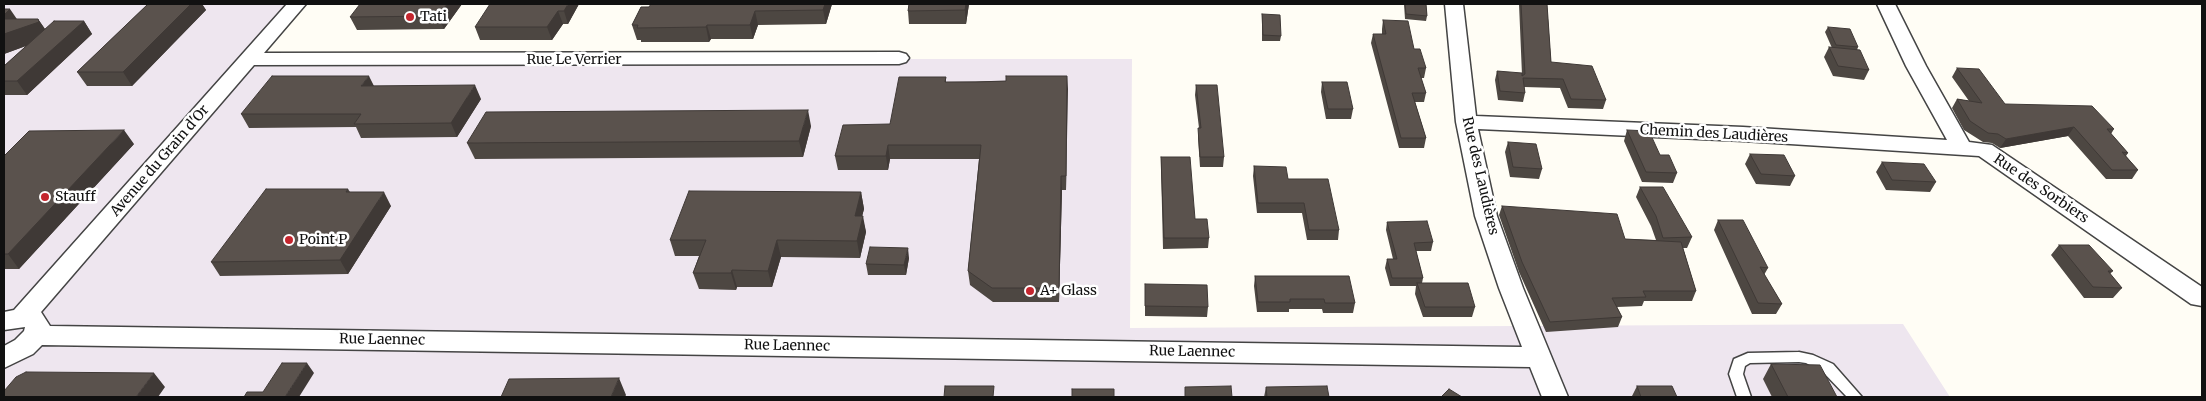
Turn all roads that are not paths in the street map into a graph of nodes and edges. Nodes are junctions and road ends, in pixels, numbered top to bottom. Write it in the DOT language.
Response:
graph roads {
  1 [pos="297,4"];
  2 [pos="1454,4"];
  3 [pos="1886,4"];
  4 [pos="899,58"];
  5 [pos="249,59"];
  6 [pos="1466,122"];
  7 [pos="1962,148"];
  8 [pos="2200,298"];
  9 [pos="21,324"];
  10 [pos="1538,357"];
  11 [pos="4,358"];
  12 [pos="1555,397"];
  13 [pos="1744,397"];
  14 [pos="1855,397"];
  1 -- 5 [label="street, Avenue du Grain d'Or"];
  2 -- 6 [label="street, Rue des Laudières"];
  3 -- 7 [label="street"];
  4 -- 5 [label="street, Rue Le Verrier"];
  5 -- 9 [label="street, Avenue du Grain d'Or"];
  6 -- 7 [label="street, Chemin des Laudières"];
  6 -- 10 [label="street, Rue des Laudières"];
  7 -- 8 [label="street, Rue des Sorbiers"];
  9 -- 10 [label="street, Rue Laennec"];
  9 -- 11 [label="street, Avenue du Grain d'Or"];
  10 -- 12 [label="street, Rue des Laudières"];
  13 -- 14 [label="lane"];
}
